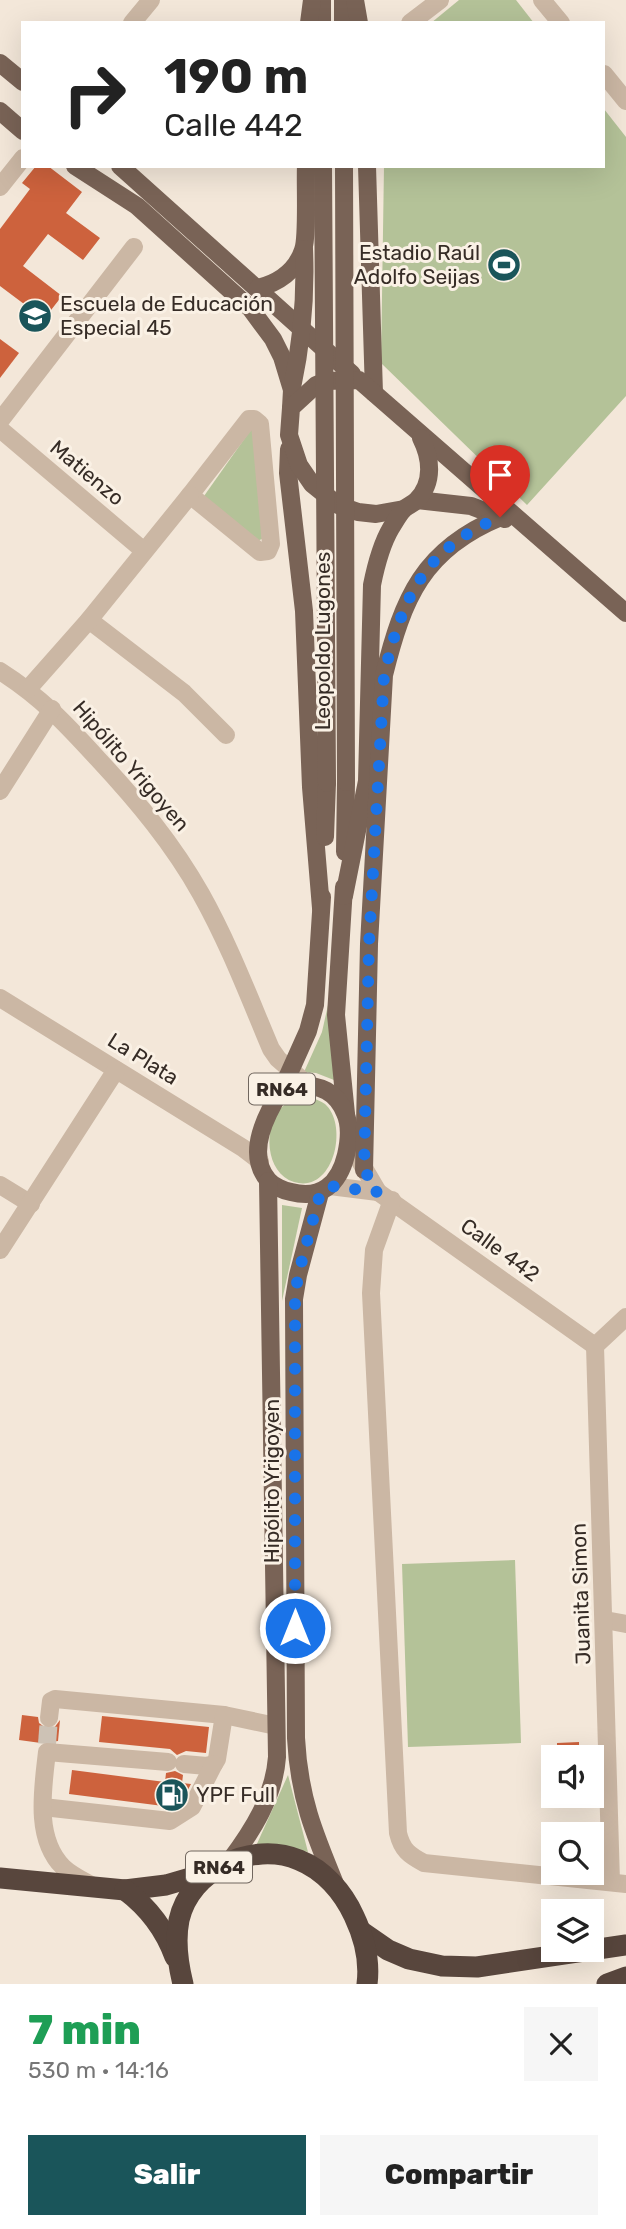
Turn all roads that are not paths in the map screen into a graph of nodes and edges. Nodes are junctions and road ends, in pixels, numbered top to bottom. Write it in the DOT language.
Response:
graph roads {
  1 [pos="150,0"];
  2 [pos="312,0"];
  3 [pos="322,0"];
  4 [pos="343,0"];
  5 [pos="355,0"];
  6 [pos="440,0"];
  7 [pos="542,0"];
  8 [pos="134,21"];
  9 [pos="309,21"];
  10 [pos="322,21"];
  11 [pos="343,21"];
  12 [pos="359,21"];
  13 [pos="413,21"];
  14 [pos="559,21"];
  15 [pos="0,63"];
  16 [pos="605,75"];
  17 [pos="21,80"];
  18 [pos="626,101"];
  19 [pos="0,111"];
  20 [pos="21,129"];
  21 [pos="21,161"];
  22 [pos="78,168"];
  23 [pos="122,168"];
  24 [pos="306,168"];
  25 [pos="323,168"];
  26 [pos="344,168"];
  27 [pos="367,168"];
  28 [pos="0,187"];
  29 [pos="134,247"];
  30 [pos="304,249"];
  31 [pos="258,289"];
  32 [pos="303,328"];
  33 [pos="359,380"];
  34 [pos="374,393"];
  35 [pos="291,399"];
  36 [pos="0,421"];
  37 [pos="0,429"];
  38 [pos="289,435"];
  39 [pos="420,435"];
  40 [pos="190,495"];
  41 [pos="410,505"];
  42 [pos="500,517"];
  43 [pos="550,547"];
  44 [pos="144,551"];
  45 [pos="626,613"];
  46 [pos="89,620"];
  47 [pos="370,635"];
  48 [pos="0,671"];
  49 [pos="28,689"];
  50 [pos="381,695"];
  51 [pos="52,709"];
  52 [pos="226,735"];
  53 [pos="0,791"];
  54 [pos="344,896"];
  55 [pos="321,908"];
  56 [pos="0,998"];
  57 [pos="116,1070"];
  58 [pos="290,1071"];
  59 [pos="313,1085"];
  60 [pos="282,1089"];
  61 [pos="346,1114"];
  62 [pos="349,1132"];
  63 [pos="260,1161"];
  64 [pos="364,1170"];
  65 [pos="268,1181"];
  66 [pos="0,1185"];
  67 [pos="325,1190"];
  68 [pos="385,1196"];
  69 [pos="31,1204"];
  70 [pos="0,1250"];
  71 [pos="626,1317"];
  72 [pos="595,1346"];
  73 [pos="605,1620"];
  74 [pos="626,1624"];
  75 [pos="224,1715"];
  76 [pos="49,1718"];
  77 [pos="276,1726"];
  78 [pos="214,1764"];
  79 [pos="43,1807"];
  80 [pos="229,1862"];
  81 [pos="209,1872"];
  82 [pos="3,1877"];
  83 [pos="619,1883"];
  84 [pos="95,1887"];
  85 [pos="338,1889"];
  86 [pos="125,1890"];
  87 [pos="362,1932"];
  88 [pos="626,1945"];
  89 [pos="181,1976"];
  90 [pos="626,1977"];
  91 [pos="366,1984"];
  92 [pos="607,1984"];
  1 -- 8 [label="street"];
  2 -- 9 [label="main road"];
  3 -- 10 [label="main road"];
  4 -- 11 [label="main road"];
  5 -- 12 [label="main road"];
  6 -- 13 [label="street"];
  7 -- 14 [label="street"];
  15 -- 17 [label="main road"];
  16 -- 18 [label="street"];
  19 -- 20 [label="main road"];
  21 -- 28 [label="street"];
  22 -- 35 [label="main road"];
  23 -- 31 [label="main road"];
  24 -- 30 [label="main road"];
  25 -- 55 [label="main road, Leopoldo Lugones, bridge"];
  26 -- 54 [label="main road, Leopoldo Lugones, bridge"];
  27 -- 34 [label="main road"];
  29 -- 36 [label="street"];
  30 -- 31 [label="main road"];
  30 -- 32 [label="main road"];
  31 -- 32 [label="main road"];
  32 -- 33 [label="main road"];
  32 -- 35 [label="main road"];
  33 -- 34 [label="main road"];
  33 -- 35 [label="main road"];
  34 -- 39 [label="main road"];
  35 -- 38 [label="main road"];
  37 -- 44 [label="street, Matienzo"];
  38 -- 41 [label="main road"];
  38 -- 55 [label="main road"];
  39 -- 41 [label="main road"];
  39 -- 43 [label="main road"];
  40 -- 40 [label="street"];
  40 -- 44 [label="street"];
  41 -- 42 [label="main road"];
  41 -- 47 [label="main road"];
  42 -- 43 [label="main road"];
  42 -- 50 [label="main road"];
  43 -- 45 [label="main road"];
  44 -- 46 [label="street"];
  46 -- 49 [label="street"];
  46 -- 52 [label="street"];
  47 -- 50 [label="main road"];
  47 -- 54 [label="main road"];
  48 -- 49 [label="street, Hipólito Yrigoyen / RN64"];
  49 -- 51 [label="street, Hipólito Yrigoyen / RN64"];
  50 -- 64 [label="main road"];
  51 -- 53 [label="street"];
  51 -- 58 [label="street, Hipólito Yrigoyen / RN64"];
  54 -- 61 [label="main road, Leopoldo Lugones"];
  55 -- 58 [label="main road, Leopoldo Lugones"];
  56 -- 57 [label="street, La Plata"];
  57 -- 63 [label="street, La Plata"];
  57 -- 69 [label="street"];
  58 -- 59 [label="street, Hipólito Yrigoyen / RN64"];
  58 -- 60 [label="main road, Leopoldo Lugones"];
  59 -- 60 [label="main road, RN64"];
  59 -- 61 [label="main road, RN64"];
  60 -- 63 [label="main road, RN64"];
  61 -- 62 [label="main road, RN64"];
  62 -- 64 [label="street, Calle 442"];
  62 -- 67 [label="main road, RN64"];
  63 -- 65 [label="main road, RN64"];
  64 -- 68 [label="street, Calle 442"];
  65 -- 67 [label="main road"];
  65 -- 77 [label="main road, Hipólito Yrigoyen / RN64"];
  66 -- 69 [label="street"];
  67 -- 68 [label="street, Calle 442"];
  67 -- 85 [label="main road, Hipólito Yrigoyen / RN64"];
  68 -- 72 [label="street, Calle 442"];
  68 -- 83 [label="street"];
  69 -- 70 [label="street"];
  71 -- 72 [label="street"];
  72 -- 73 [label="street, Juanita Simon"];
  73 -- 74 [label="street"];
  73 -- 83 [label="street, Juanita Simon"];
  75 -- 76 [label="street"];
  75 -- 77 [label="street"];
  75 -- 78 [label="street"];
  77 -- 80 [label="main road, Hipólito Yrigoyen / RN64"];
  78 -- 79 [label="street"];
  78 -- 79 [label="street"];
  79 -- 84 [label="street"];
  80 -- 81 [label="highway, RN64"];
  80 -- 85 [label="highway, RN64"];
  81 -- 86 [label="highway"];
  81 -- 89 [label="highway, RN64"];
  82 -- 84 [label="highway"];
  84 -- 86 [label="highway"];
  85 -- 87 [label="highway, RN64"];
  86 -- 89 [label="highway"];
  87 -- 88 [label="highway"];
  87 -- 91 [label="highway, RN64"];
  90 -- 92 [label="highway"];
}
